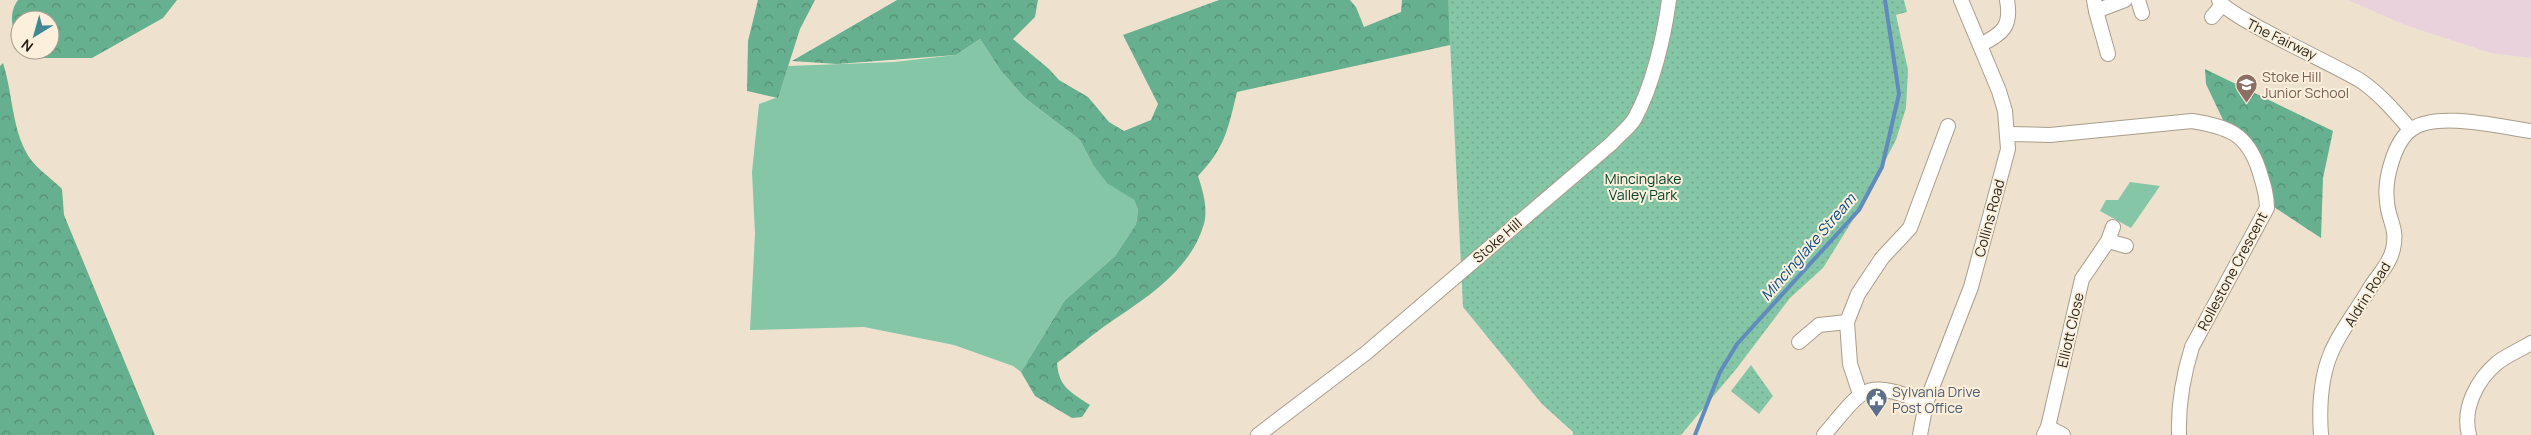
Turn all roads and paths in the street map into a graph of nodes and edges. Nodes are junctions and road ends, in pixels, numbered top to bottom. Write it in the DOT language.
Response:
graph roads {
  1 [pos="1669,0"];
  2 [pos="1961,0"];
  3 [pos="2007,0"];
  4 [pos="2124,0"];
  5 [pos="2220,3"];
  6 [pos="2095,6"];
  7 [pos="2212,17"];
  8 [pos="1980,45"];
  9 [pos="2108,54"];
  10 [pos="1948,126"];
  11 [pos="2410,130"];
  12 [pos="2531,131"];
  13 [pos="2008,134"];
  14 [pos="2113,226"];
  15 [pos="2108,241"];
  16 [pos="2126,246"];
  17 [pos="1847,322"];
  18 [pos="1799,342"];
  19 [pos="2531,344"];
  20 [pos="1860,394"];
  21 [pos="1926,403"];
  22 [pos="2046,431"];
  23 [pos="1258,435"];
  24 [pos="1824,435"];
  25 [pos="1920,435"];
  26 [pos="2063,435"];
  27 [pos="2179,435"];
  28 [pos="2321,435"];
  29 [pos="2469,435"];
  1 -- 23 [label="street, Stoke Hill"];
  2 -- 8 [label="street, Collins Road"];
  3 -- 8 [label="street"];
  4 -- 6 [label="street"];
  5 -- 7 [label="street, The Fairway"];
  5 -- 11 [label="street, The Fairway"];
  6 -- 9 [label="street"];
  8 -- 13 [label="street, Collins Road"];
  10 -- 17 [label="street"];
  11 -- 12 [label="street"];
  11 -- 28 [label="street, Aldrin Road"];
  13 -- 21 [label="street, Collins Road"];
  13 -- 27 [label="street, Rollestone Crescent"];
  14 -- 15 [label="street, Elliott Close"];
  15 -- 16 [label="street"];
  15 -- 22 [label="street, Elliott Close"];
  17 -- 18 [label="street"];
  17 -- 20 [label="street"];
  19 -- 29 [label="street"];
  20 -- 21 [label="street"];
  20 -- 24 [label="street"];
  21 -- 25 [label="street, Collins Road"];
  22 -- 26 [label="street, Elliott Close"];
}
